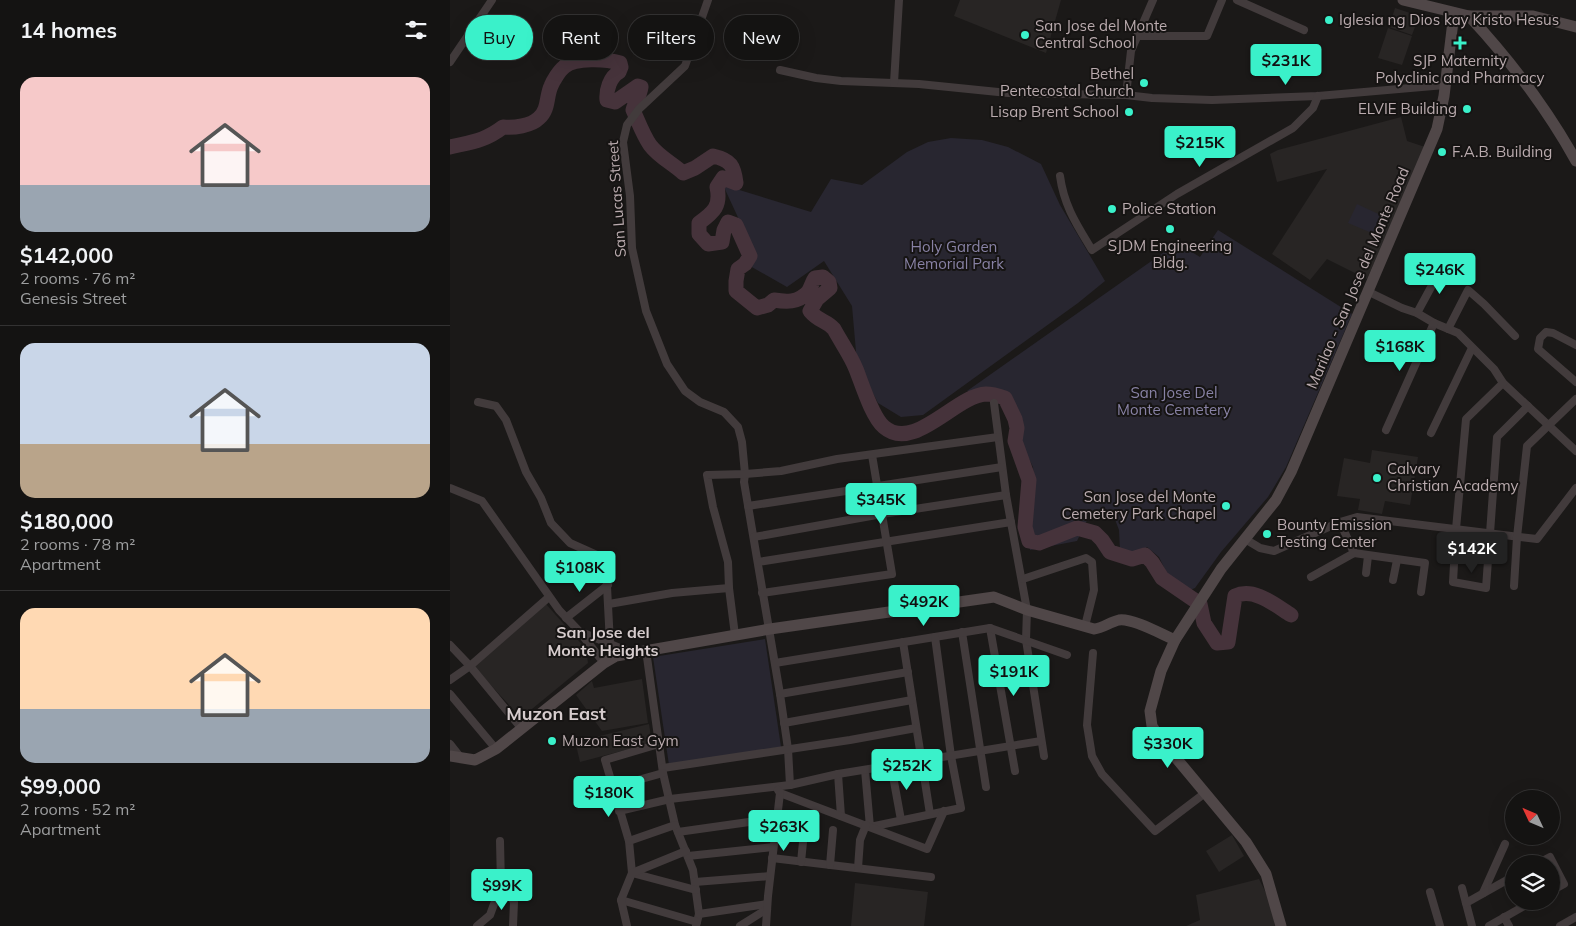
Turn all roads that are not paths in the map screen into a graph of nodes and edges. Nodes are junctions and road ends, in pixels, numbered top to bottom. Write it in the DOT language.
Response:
graph roads {
  1 [pos="492,0"];
  2 [pos="708,0"];
  3 [pos="899,0"];
  4 [pos="1152,0"];
  5 [pos="1222,0"];
  6 [pos="1236,0"];
  7 [pos="1403,0"];
  8 [pos="1454,13"];
  9 [pos="1469,16"];
  10 [pos="1576,28"];
  11 [pos="1304,30"];
  12 [pos="1137,36"];
  13 [pos="450,62"];
  14 [pos="780,70"];
  15 [pos="894,84"];
  16 [pos="1445,85"];
  17 [pos="1126,96"];
  18 [pos="1318,96"];
  19 [pos="1576,161"];
  20 [pos="1060,176"];
  21 [pos="1442,267"];
  22 [pos="1369,292"];
  23 [pos="1417,312"];
  24 [pos="1434,323"];
  25 [pos="1448,329"];
  26 [pos="1515,336"];
  27 [pos="1576,345"];
  28 [pos="1472,348"];
  29 [pos="1576,382"];
  30 [pos="1503,383"];
  31 [pos="1576,399"];
  32 [pos="478,402"];
  33 [pos="994,403"];
  34 [pos="1528,406"];
  35 [pos="1548,425"];
  36 [pos="1386,430"];
  37 [pos="1431,433"];
  38 [pos="998,437"];
  39 [pos="1575,448"];
  40 [pos="872,455"];
  41 [pos="1002,467"];
  42 [pos="745,474"];
  43 [pos="877,486"];
  44 [pos="450,488"];
  45 [pos="1576,488"];
  46 [pos="1006,495"];
  47 [pos="748,506"];
  48 [pos="882,514"];
  49 [pos="1011,522"];
  50 [pos="1340,522"];
  51 [pos="1456,528"];
  52 [pos="1491,533"];
  53 [pos="754,537"];
  54 [pos="1517,537"];
  55 [pos="1245,539"];
  56 [pos="886,542"];
  57 [pos="1354,553"];
  58 [pos="1368,556"];
  59 [pos="1397,560"];
  60 [pos="758,562"];
  61 [pos="1366,573"];
  62 [pos="1311,577"];
  63 [pos="1023,578"];
  64 [pos="1394,580"];
  65 [pos="608,585"];
  66 [pos="1514,586"];
  67 [pos="729,588"];
  68 [pos="1421,592"];
  69 [pos="762,593"];
  70 [pos="549,597"];
  71 [pos="609,604"];
  72 [pos="1027,610"];
  73 [pos="566,618"];
  74 [pos="1085,626"];
  75 [pos="990,628"];
  76 [pos="770,629"];
  77 [pos="579,631"];
  78 [pos="962,632"];
  79 [pos="735,635"];
  80 [pos="935,637"];
  81 [pos="1026,640"];
  82 [pos="1175,640"];
  83 [pos="903,642"];
  84 [pos="610,643"];
  85 [pos="450,646"];
  86 [pos="646,650"];
  87 [pos="632,653"];
  88 [pos="1093,653"];
  89 [pos="1067,655"];
  90 [pos="604,663"];
  91 [pos="775,663"];
  92 [pos="470,666"];
  93 [pos="908,672"];
  94 [pos="450,680"];
  95 [pos="450,694"];
  96 [pos="780,694"];
  97 [pos="912,700"];
  98 [pos="784,723"];
  99 [pos="916,728"];
  100 [pos="522,729"];
  101 [pos="1042,741"];
  102 [pos="450,744"];
  103 [pos="659,744"];
  104 [pos="1011,746"];
  105 [pos="496,749"];
  106 [pos="788,749"];
  107 [pos="980,751"];
  108 [pos="950,756"];
  109 [pos="1044,756"];
  110 [pos="456,757"];
  111 [pos="921,761"];
  112 [pos="891,766"];
  113 [pos="865,770"];
  114 [pos="663,771"];
  115 [pos="1015,771"];
  116 [pos="838,774"];
  117 [pos="790,785"];
  118 [pos="612,787"];
  119 [pos="986,787"];
  120 [pos="778,790"];
  121 [pos="1206,793"];
  122 [pos="670,799"];
  123 [pos="619,811"];
  124 [pos="944,811"];
  125 [pos="930,814"];
  126 [pos="841,816"];
  127 [pos="777,818"];
  128 [pos="901,820"];
  129 [pos="805,822"];
  130 [pos="868,826"];
  131 [pos="676,828"];
  132 [pos="833,830"];
  133 [pos="500,842"];
  134 [pos="629,842"];
  135 [pos="1505,844"];
  136 [pos="773,846"];
  137 [pos="687,853"];
  138 [pos="772,858"];
  139 [pos="801,862"];
  140 [pos="830,864"];
  141 [pos="858,868"];
  142 [pos="632,873"];
  143 [pos="770,876"];
  144 [pos="931,877"];
  145 [pos="1560,877"];
  146 [pos="1505,881"];
  147 [pos="695,886"];
  148 [pos="1560,886"];
  149 [pos="1462,888"];
  150 [pos="499,892"];
  151 [pos="1430,892"];
  152 [pos="1483,893"];
  153 [pos="621,900"];
  154 [pos="1466,903"];
  155 [pos="767,907"];
  156 [pos="1516,910"];
  157 [pos="1504,917"];
  158 [pos="1576,917"];
  159 [pos="697,921"];
  160 [pos="478,926"];
  161 [pos="512,926"];
  162 [pos="627,926"];
  163 [pos="740,926"];
  164 [pos="766,926"];
  165 [pos="1281,926"];
  166 [pos="1440,926"];
  167 [pos="1472,926"];
  168 [pos="1489,926"];
  169 [pos="1510,926"];
  170 [pos="1560,926"];
  1 -- 13 [label="street"];
  2 -- 42 [label="street, San Lucas Street"];
  3 -- 15 [label="street"];
  4 -- 12 [label="street"];
  5 -- 12 [label="street"];
  6 -- 11 [label="street"];
  7 -- 8 [label="street"];
  8 -- 9 [label="street"];
  8 -- 16 [label="street, Marilao - San Jose del Monte Road"];
  9 -- 10 [label="street"];
  9 -- 19 [label="street"];
  12 -- 17 [label="street"];
  14 -- 15 [label="street"];
  15 -- 17 [label="street"];
  16 -- 18 [label="street"];
  16 -- 22 [label="street, Marilao - San Jose del Monte Road"];
  17 -- 18 [label="street"];
  18 -- 20 [label="street"];
  21 -- 23 [label="street"];
  22 -- 23 [label="street"];
  22 -- 55 [label="street, Marilao - San Jose del Monte Road"];
  23 -- 24 [label="street"];
  24 -- 25 [label="street"];
  24 -- 36 [label="street"];
  25 -- 26 [label="street"];
  25 -- 28 [label="street"];
  27 -- 29 [label="street"];
  28 -- 30 [label="street"];
  28 -- 37 [label="street"];
  30 -- 34 [label="street"];
  30 -- 51 [label="street"];
  31 -- 35 [label="street"];
  32 -- 65 [label="street"];
  33 -- 38 [label="street"];
  34 -- 35 [label="street"];
  34 -- 52 [label="street"];
  35 -- 39 [label="street"];
  35 -- 54 [label="street"];
  38 -- 40 [label="street"];
  38 -- 41 [label="street"];
  40 -- 42 [label="street"];
  40 -- 43 [label="street"];
  41 -- 43 [label="street"];
  41 -- 46 [label="street"];
  42 -- 47 [label="street, San Lucas Street"];
  42 -- 67 [label="street"];
  43 -- 47 [label="street"];
  43 -- 48 [label="street"];
  44 -- 70 [label="street"];
  45 -- 54 [label="street"];
  46 -- 48 [label="street"];
  46 -- 49 [label="street"];
  47 -- 53 [label="street, San Lucas Street"];
  48 -- 53 [label="street"];
  48 -- 56 [label="street"];
  49 -- 56 [label="street"];
  49 -- 63 [label="street"];
  50 -- 51 [label="street"];
  50 -- 55 [label="street"];
  50 -- 57 [label="street"];
  51 -- 52 [label="street"];
  51 -- 52 [label="street"];
  52 -- 54 [label="street"];
  53 -- 60 [label="street, San Lucas Street"];
  54 -- 66 [label="street"];
  55 -- 82 [label="street, Marilao - San Jose del Monte Road"];
  56 -- 60 [label="street"];
  56 -- 69 [label="street"];
  57 -- 58 [label="street"];
  57 -- 62 [label="street"];
  58 -- 59 [label="street"];
  58 -- 61 [label="street"];
  59 -- 64 [label="street"];
  59 -- 68 [label="street"];
  60 -- 69 [label="street, San Lucas Street"];
  63 -- 72 [label="street"];
  63 -- 74 [label="street"];
  65 -- 71 [label="street"];
  65 -- 73 [label="street"];
  67 -- 71 [label="street"];
  67 -- 79 [label="street"];
  69 -- 76 [label="street, San Lucas Street"];
  70 -- 73 [label="street"];
  70 -- 92 [label="street"];
  71 -- 84 [label="street"];
  72 -- 74 [label="street"];
  72 -- 76 [label="street"];
  72 -- 81 [label="street"];
  73 -- 77 [label="street"];
  74 -- 82 [label="street"];
  75 -- 78 [label="street"];
  75 -- 81 [label="street"];
  75 -- 104 [label="street"];
  76 -- 79 [label="street"];
  76 -- 91 [label="street, San Lucas Street"];
  77 -- 84 [label="street"];
  77 -- 90 [label="street"];
  78 -- 80 [label="street"];
  78 -- 107 [label="street"];
  79 -- 86 [label="street"];
  80 -- 83 [label="street"];
  80 -- 108 [label="street"];
  81 -- 89 [label="street"];
  81 -- 101 [label="street"];
  82 -- 121 [label="street"];
  83 -- 91 [label="street"];
  83 -- 93 [label="street"];
  84 -- 87 [label="street"];
  85 -- 92 [label="street"];
  86 -- 87 [label="street"];
  86 -- 103 [label="street"];
  87 -- 90 [label="street"];
  88 -- 121 [label="street"];
  90 -- 100 [label="street"];
  91 -- 96 [label="street, San Lucas Street"];
  92 -- 94 [label="street"];
  92 -- 100 [label="street"];
  93 -- 96 [label="street"];
  93 -- 97 [label="street"];
  95 -- 105 [label="street"];
  96 -- 98 [label="street, San Lucas Street"];
  97 -- 98 [label="street"];
  97 -- 99 [label="street"];
  98 -- 106 [label="street, San Lucas Street"];
  99 -- 106 [label="street"];
  99 -- 111 [label="street"];
  100 -- 105 [label="street"];
  101 -- 104 [label="street"];
  101 -- 109 [label="street"];
  102 -- 110 [label="street"];
  103 -- 114 [label="street"];
  103 -- 118 [label="street"];
  104 -- 107 [label="street"];
  104 -- 115 [label="street"];
  105 -- 110 [label="street"];
  106 -- 114 [label="street"];
  106 -- 117 [label="street, San Lucas Street"];
  107 -- 108 [label="street"];
  107 -- 119 [label="street"];
  108 -- 111 [label="street"];
  108 -- 124 [label="street"];
  111 -- 112 [label="street"];
  111 -- 125 [label="street"];
  112 -- 113 [label="street"];
  112 -- 128 [label="street"];
  113 -- 116 [label="street"];
  113 -- 130 [label="street"];
  114 -- 118 [label="street"];
  114 -- 122 [label="street"];
  116 -- 117 [label="street"];
  116 -- 126 [label="street"];
  117 -- 120 [label="street"];
  118 -- 123 [label="street"];
  120 -- 122 [label="street"];
  120 -- 126 [label="street"];
  120 -- 127 [label="street"];
  121 -- 165 [label="street"];
  122 -- 123 [label="street"];
  122 -- 131 [label="street"];
  123 -- 134 [label="street"];
  124 -- 125 [label="street"];
  124 -- 130 [label="street"];
  125 -- 128 [label="street"];
  126 -- 130 [label="street"];
  127 -- 131 [label="street"];
  127 -- 136 [label="street"];
  128 -- 130 [label="street"];
  129 -- 139 [label="street"];
  130 -- 141 [label="street"];
  131 -- 134 [label="street"];
  131 -- 137 [label="street"];
  132 -- 140 [label="street"];
  133 -- 150 [label="street"];
  134 -- 142 [label="street"];
  135 -- 152 [label="street"];
  136 -- 137 [label="street"];
  136 -- 138 [label="street"];
  137 -- 142 [label="street"];
  137 -- 147 [label="street"];
  138 -- 139 [label="street"];
  138 -- 143 [label="street"];
  139 -- 140 [label="street"];
  140 -- 141 [label="street"];
  141 -- 144 [label="street"];
  142 -- 147 [label="street"];
  142 -- 153 [label="street"];
  143 -- 147 [label="street"];
  143 -- 155 [label="street"];
  145 -- 148 [label="street"];
  146 -- 152 [label="street"];
  147 -- 159 [label="street"];
  149 -- 154 [label="street"];
  150 -- 160 [label="street"];
  150 -- 161 [label="street"];
  151 -- 166 [label="street"];
  152 -- 154 [label="street"];
  153 -- 159 [label="street"];
  153 -- 162 [label="street"];
  154 -- 167 [label="street"];
  155 -- 159 [label="street"];
  155 -- 163 [label="street"];
  155 -- 164 [label="street"];
  156 -- 157 [label="street"];
  157 -- 168 [label="street"];
  157 -- 169 [label="street"];
  158 -- 170 [label="street"];
}
